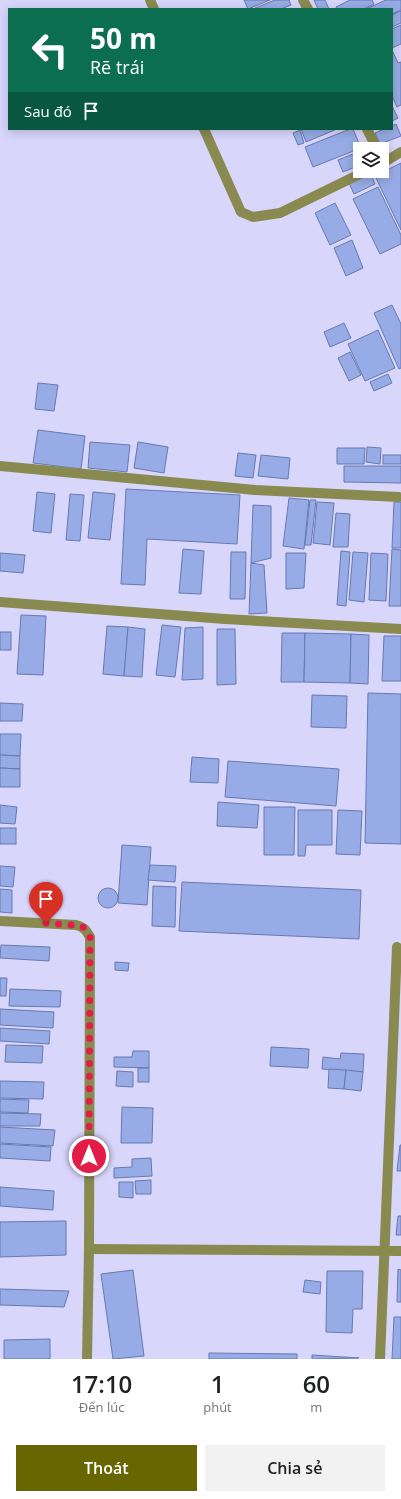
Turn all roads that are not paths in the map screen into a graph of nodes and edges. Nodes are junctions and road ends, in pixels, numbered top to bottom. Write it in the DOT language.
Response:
graph roads {
  1 [pos="204,130"];
  2 [pos="368,130"];
  3 [pos="374,142"];
  4 [pos="401,152"];
  5 [pos="389,158"];
  6 [pos="353,177"];
  7 [pos="0,466"];
  8 [pos="399,497"];
  9 [pos="0,602"];
  10 [pos="401,628"];
  11 [pos="0,921"];
  12 [pos="397,947"];
  13 [pos="89,1249"];
  14 [pos="385,1250"];
  15 [pos="401,1251"];
  16 [pos="87,1359"];
  17 [pos="380,1359"];
  1 -- 6 [label="street"];
  2 -- 3 [label="street"];
  4 -- 5 [label="street"];
  7 -- 8 [label="street"];
  9 -- 10 [label="street"];
  11 -- 13 [label="street"];
  12 -- 14 [label="street"];
  13 -- 14 [label="street"];
  13 -- 16 [label="street"];
  14 -- 15 [label="street"];
  14 -- 17 [label="street"];
}
